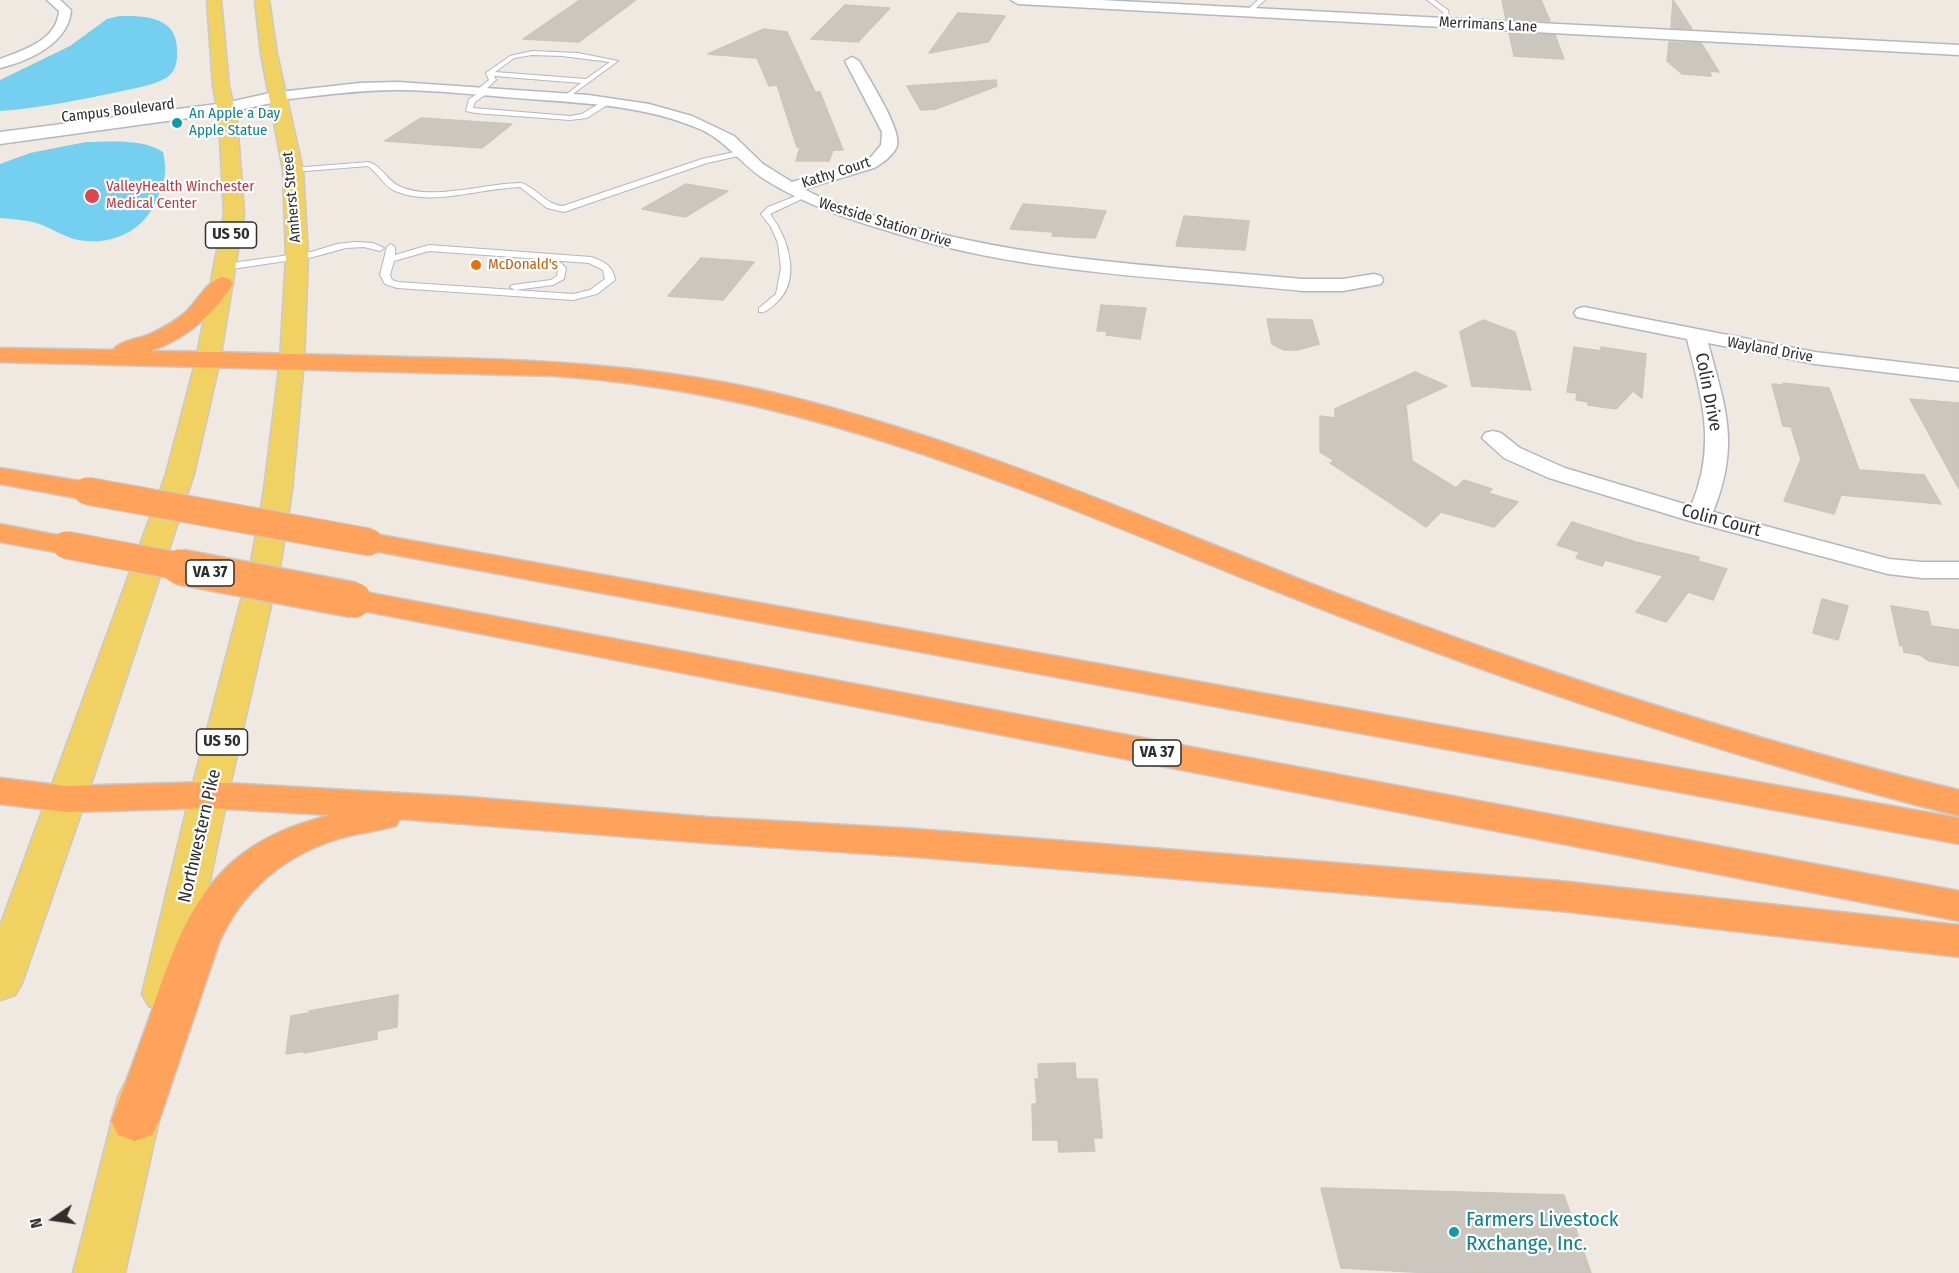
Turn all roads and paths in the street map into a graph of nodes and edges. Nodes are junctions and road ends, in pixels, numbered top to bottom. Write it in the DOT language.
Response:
graph roads {
  1 [pos="53,0"];
  2 [pos="214,0"];
  3 [pos="262,0"];
  4 [pos="1018,0"];
  5 [pos="1262,0"];
  6 [pos="1430,0"];
  7 [pos="1247,13"];
  8 [pos="1443,23"];
  9 [pos="1959,50"];
  10 [pos="852,61"];
  11 [pos="0,64"];
  12 [pos="488,74"];
  13 [pos="588,81"];
  14 [pos="482,92"];
  15 [pos="279,96"];
  16 [pos="566,98"];
  17 [pos="608,102"];
  18 [pos="224,103"];
  19 [pos="0,126"];
  20 [pos="0,138"];
  21 [pos="744,152"];
  22 [pos="293,170"];
  23 [pos="797,192"];
  24 [pos="391,247"];
  25 [pos="380,248"];
  26 [pos="429,248"];
  27 [pos="441,249"];
  28 [pos="305,255"];
  29 [pos="359,255"];
  30 [pos="340,256"];
  31 [pos="390,260"];
  32 [pos="224,275"];
  33 [pos="1374,280"];
  34 [pos="468,290"];
  35 [pos="762,310"];
  36 [pos="1584,313"];
  37 [pos="1696,337"];
  38 [pos="0,355"];
  39 [pos="60,357"];
  40 [pos="208,360"];
  41 [pos="292,361"];
  42 [pos="1959,375"];
  43 [pos="1493,438"];
  44 [pos="0,476"];
  45 [pos="1699,516"];
  46 [pos="0,533"];
  47 [pos="1959,570"];
  48 [pos="0,791"];
  49 [pos="209,795"];
  50 [pos="67,799"];
  51 [pos="1959,802"];
  52 [pos="469,810"];
  53 [pos="1959,831"];
  54 [pos="1959,906"];
  55 [pos="1959,941"];
  56 [pos="0,983"];
  57 [pos="135,1121"];
  58 [pos="99,1273"];
  1 -- 11 [label="street"];
  2 -- 18 [label="main road, US 50"];
  3 -- 15 [label="main road, Amherst Street / US 50"];
  4 -- 7 [label="main road, Merrimans Lane"];
  5 -- 7 [label="lane"];
  6 -- 8 [label="lane"];
  7 -- 8 [label="main road, Merrimans Lane"];
  8 -- 9 [label="main road, Merrimans Lane"];
  10 -- 23 [label="street, Kathy Court"];
  12 -- 13 [label="lane"];
  12 -- 13 [label="lane"];
  12 -- 14 [label="lane"];
  13 -- 16 [label="lane"];
  14 -- 15 [label="street, Westside Station Drive"];
  14 -- 16 [label="street, Westside Station Drive"];
  14 -- 17 [label="lane"];
  15 -- 18 [label="main road, Campus Boulevard"];
  15 -- 22 [label="main road, Amherst Street / US 50"];
  16 -- 17 [label="street, Westside Station Drive"];
  17 -- 21 [label="street, Westside Station Drive"];
  18 -- 19 [label="main road, Campus Boulevard"];
  18 -- 20 [label="main road, Campus Boulevard"];
  18 -- 32 [label="main road, US 50"];
  21 -- 22 [label="lane"];
  21 -- 23 [label="street, Westside Station Drive"];
  22 -- 28 [label="main road, Amherst Street / US 50"];
  23 -- 33 [label="street, Westside Station Drive"];
  23 -- 35 [label="lane"];
  24 -- 25 [label="lane"];
  24 -- 26 [label="lane"];
  24 -- 31 [label="lane"];
  25 -- 28 [label="lane"];
  25 -- 29 [label="lane"];
  26 -- 27 [label="lane"];
  26 -- 31 [label="lane"];
  27 -- 34 [label="lane"];
  27 -- 34 [label="lane"];
  28 -- 30 [label="lane"];
  28 -- 32 [label="lane"];
  28 -- 41 [label="main road, Amherst Street / US 50"];
  31 -- 34 [label="lane"];
  32 -- 39 [label="highway"];
  32 -- 40 [label="main road, US 50"];
  36 -- 37 [label="street, Wayland Drive"];
  37 -- 42 [label="street, Wayland Drive"];
  37 -- 45 [label="street, Colin Drive"];
  38 -- 39 [label="highway"];
  39 -- 40 [label="highway"];
  40 -- 41 [label="highway"];
  40 -- 50 [label="main road, US 50"];
  41 -- 49 [label="main road, Northwestern Pike / US 50"];
  41 -- 51 [label="highway"];
  43 -- 45 [label="street, Colin Court"];
  44 -- 53 [label="highway, bridge"];
  45 -- 47 [label="street, Colin Court"];
  46 -- 54 [label="highway, VA 37, bridge"];
  48 -- 50 [label="highway"];
  49 -- 50 [label="highway"];
  49 -- 52 [label="highway"];
  49 -- 57 [label="main road, Northwestern Pike / US 50"];
  50 -- 56 [label="main road, US 50"];
  52 -- 55 [label="highway"];
  52 -- 57 [label="highway"];
  57 -- 58 [label="main road, Northwestern Pike / US 50"];
}
